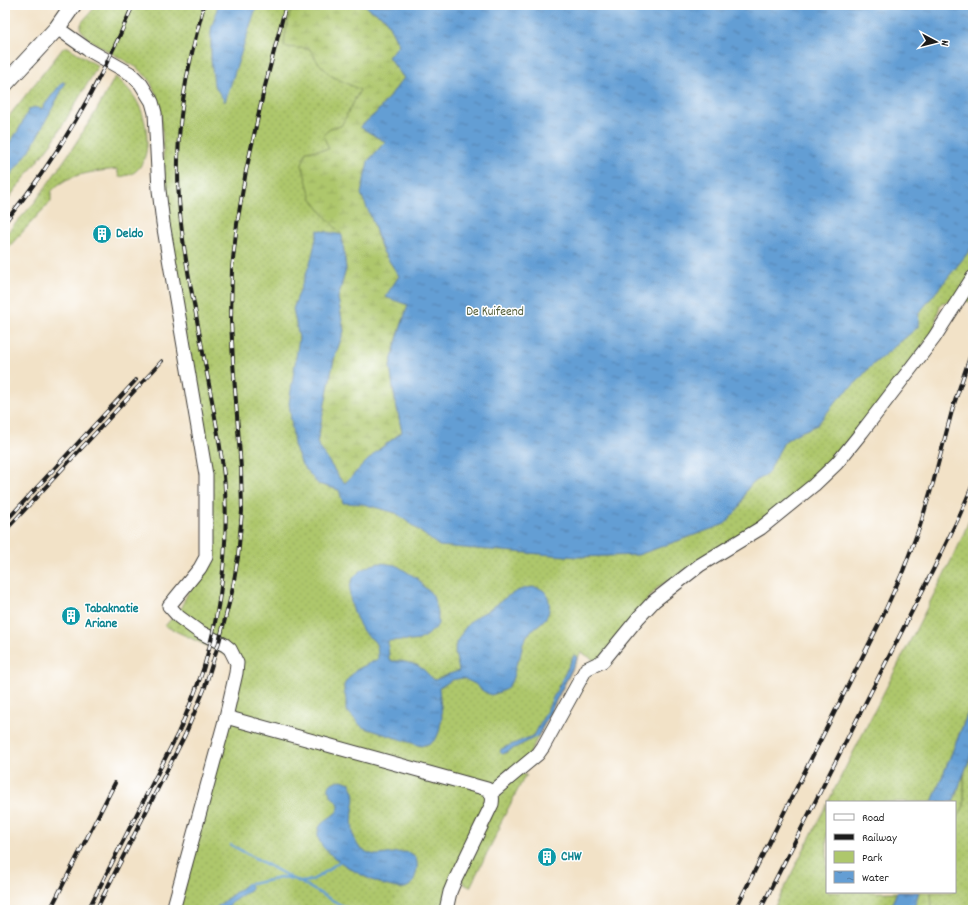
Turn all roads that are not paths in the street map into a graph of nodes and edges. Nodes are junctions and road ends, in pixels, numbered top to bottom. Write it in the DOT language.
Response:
graph roads {
  1 [pos="73,5"];
  2 [pos="57,28"];
  3 [pos="5,84"];
  4 [pos="973,277"];
  5 [pos="226,717"];
  6 [pos="491,793"];
  7 [pos="173,910"];
  8 [pos="446,910"];
  1 -- 2 [label="main road"];
  2 -- 3 [label="main road"];
  2 -- 5 [label="street"];
  4 -- 6 [label="street"];
  5 -- 6 [label="street"];
  5 -- 7 [label="street"];
  6 -- 8 [label="street"];
}
